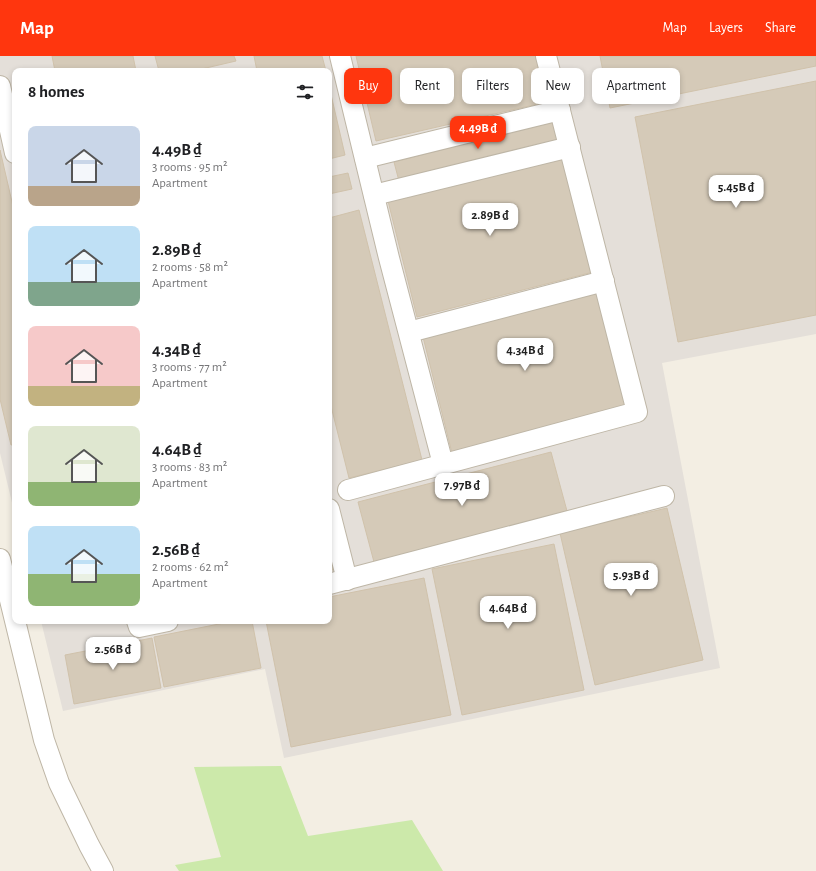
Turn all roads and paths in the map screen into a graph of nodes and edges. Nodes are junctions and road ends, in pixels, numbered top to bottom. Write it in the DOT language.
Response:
graph roads {
  1 [pos="340,56"];
  2 [pos="546,56"];
  3 [pos="0,86"];
  4 [pos="560,110"];
  5 [pos="12,123"];
  6 [pos="570,147"];
  7 [pos="365,158"];
  8 [pos="374,195"];
  9 [pos="604,281"];
  10 [pos="409,332"];
  11 [pos="443,464"];
  12 [pos="348,490"];
  13 [pos="664,496"];
  14 [pos="332,533"];
  15 [pos="0,559"];
  16 [pos="338,582"];
  17 [pos="12,608"];
  18 [pos="16,624"];
  19 [pos="138,624"];
  20 [pos="153,624"];
  21 [pos="104,871"];
  1 -- 7 [label="street"];
  2 -- 4 [label="street"];
  3 -- 5 [label="street"];
  4 -- 6 [label="street"];
  4 -- 7 [label="street"];
  6 -- 8 [label="street"];
  6 -- 9 [label="street"];
  7 -- 8 [label="street"];
  8 -- 10 [label="street"];
  9 -- 10 [label="street"];
  9 -- 11 [label="street"];
  10 -- 11 [label="street"];
  11 -- 12 [label="street"];
  13 -- 16 [label="street"];
  14 -- 16 [label="street"];
  15 -- 17 [label="street"];
  18 -- 21 [label="street"];
  19 -- 20 [label="street"];
}
